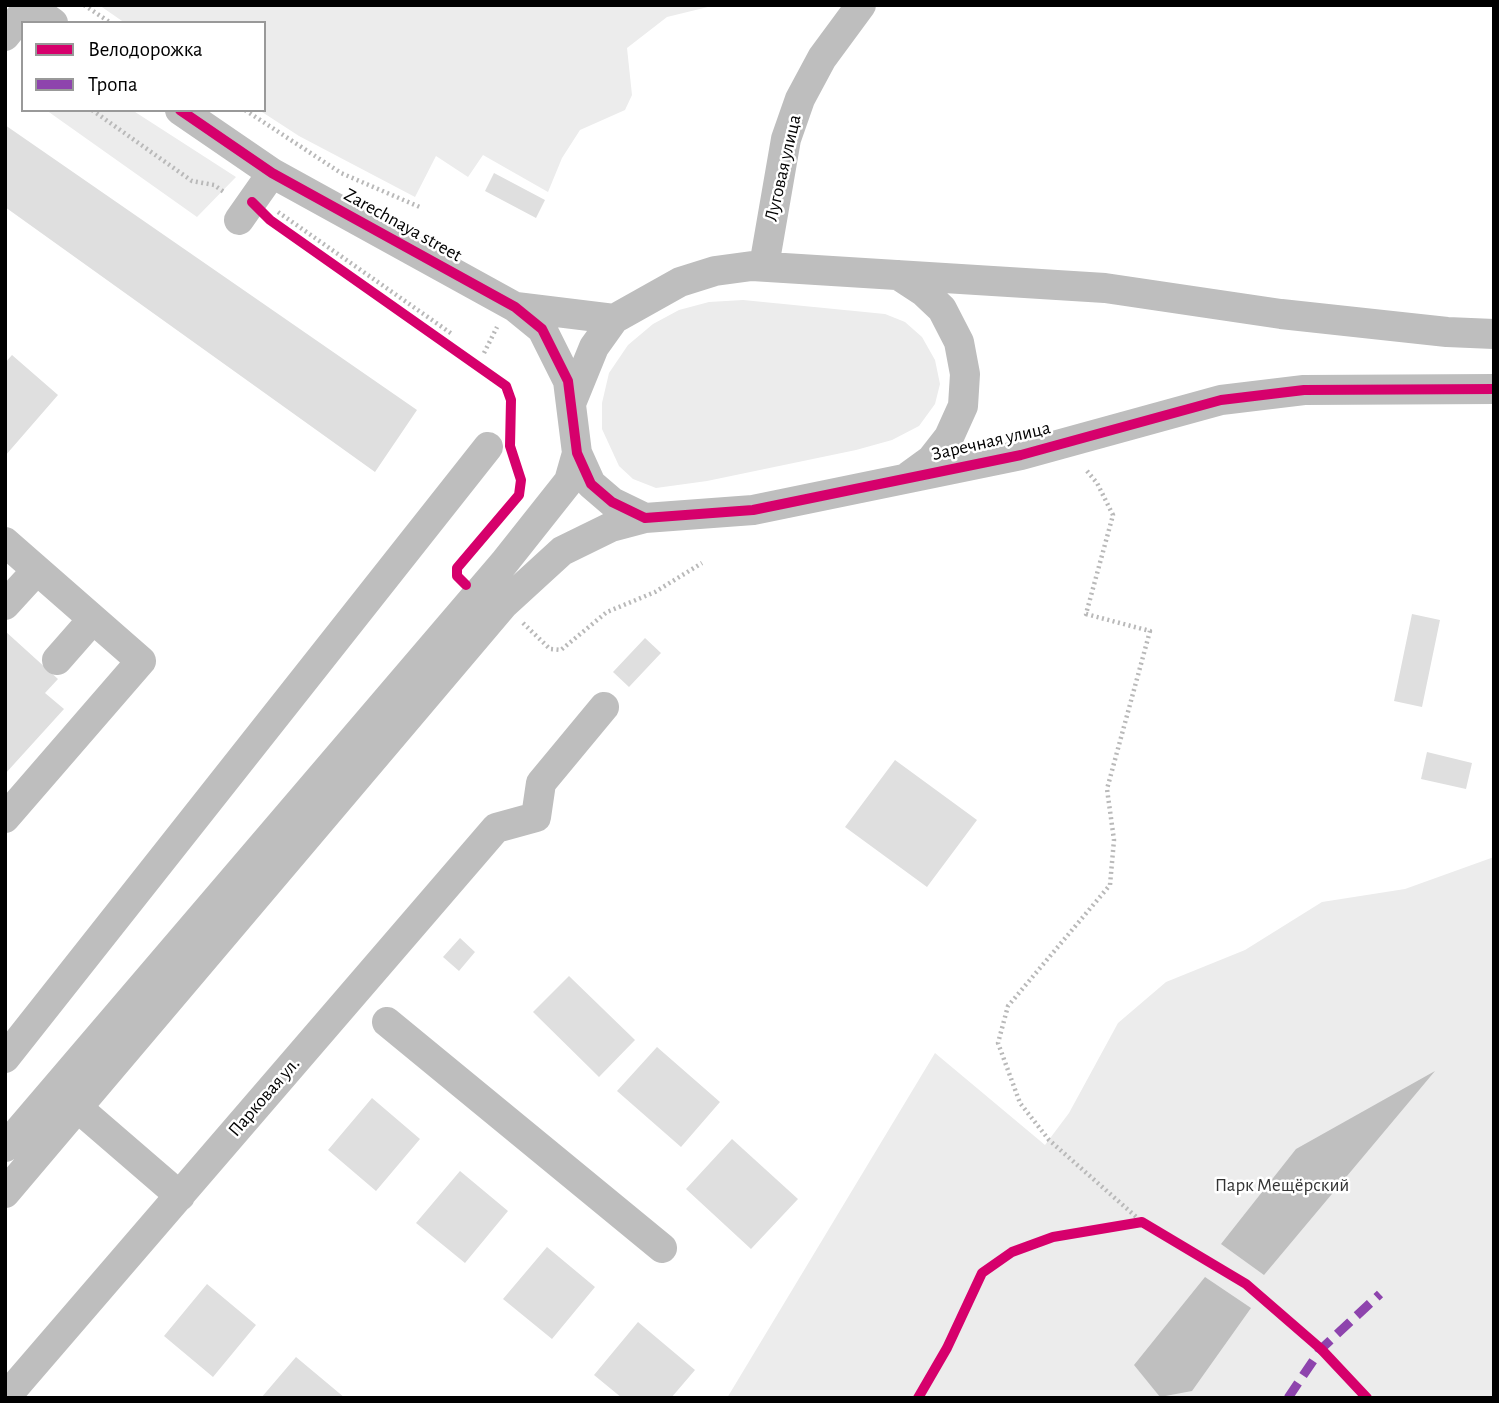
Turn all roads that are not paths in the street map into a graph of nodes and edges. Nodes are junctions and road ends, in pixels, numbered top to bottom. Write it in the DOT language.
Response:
graph roads {
  1 [pos="862,5"];
  2 [pos="28,6"];
  3 [pos="50,21"];
  4 [pos="5,36"];
  5 [pos="183,112"];
  6 [pos="272,173"];
  7 [pos="246,211"];
  8 [pos="764,266"];
  9 [pos="898,275"];
  10 [pos="507,313"];
  11 [pos="614,319"];
  12 [pos="1494,334"];
  13 [pos="1494,389"];
  14 [pos="572,401"];
  15 [pos="488,447"];
  16 [pos="577,453"];
  17 [pos="906,478"];
  18 [pos="645,518"];
  19 [pos="5,542"];
  20 [pos="37,570"];
  21 [pos="5,605"];
  22 [pos="93,619"];
  23 [pos="57,660"];
  24 [pos="604,707"];
  25 [pos="5,818"];
  26 [pos="387,1023"];
  27 [pos="5,1058"];
  28 [pos="78,1108"];
  29 [pos="5,1147"];
  30 [pos="5,1193"];
  31 [pos="180,1196"];
  32 [pos="662,1248"];
  33 [pos="5,1398"];
  1 -- 8 [label="street, Луговая улица"];
  2 -- 3 [label="street"];
  2 -- 4 [label="street"];
  5 -- 6 [label="street, Zarechnaya street"];
  6 -- 7 [label="street"];
  6 -- 10 [label="street, Zarechnaya street"];
  8 -- 9 [label="street"];
  8 -- 11 [label="street"];
  9 -- 12 [label="street"];
  9 -- 17 [label="street, Заречная улица"];
  10 -- 11 [label="street, Zarechnaya street"];
  10 -- 14 [label="street, Zarechnaya street"];
  11 -- 14 [label="street"];
  13 -- 17 [label="street, Заречная улица"];
  14 -- 16 [label="street"];
  15 -- 27 [label="street"];
  16 -- 18 [label="street"];
  16 -- 29 [label="street"];
  17 -- 18 [label="street, Заречная улица"];
  18 -- 28 [label="street, Заречная улица"];
  19 -- 20 [label="street"];
  20 -- 21 [label="street"];
  20 -- 22 [label="street"];
  22 -- 23 [label="street"];
  22 -- 25 [label="street"];
  24 -- 31 [label="street, Парковая ул."];
  26 -- 32 [label="street"];
  28 -- 30 [label="street, Заречная улица"];
  28 -- 31 [label="street"];
  31 -- 33 [label="street, Парковая ул."];
}
